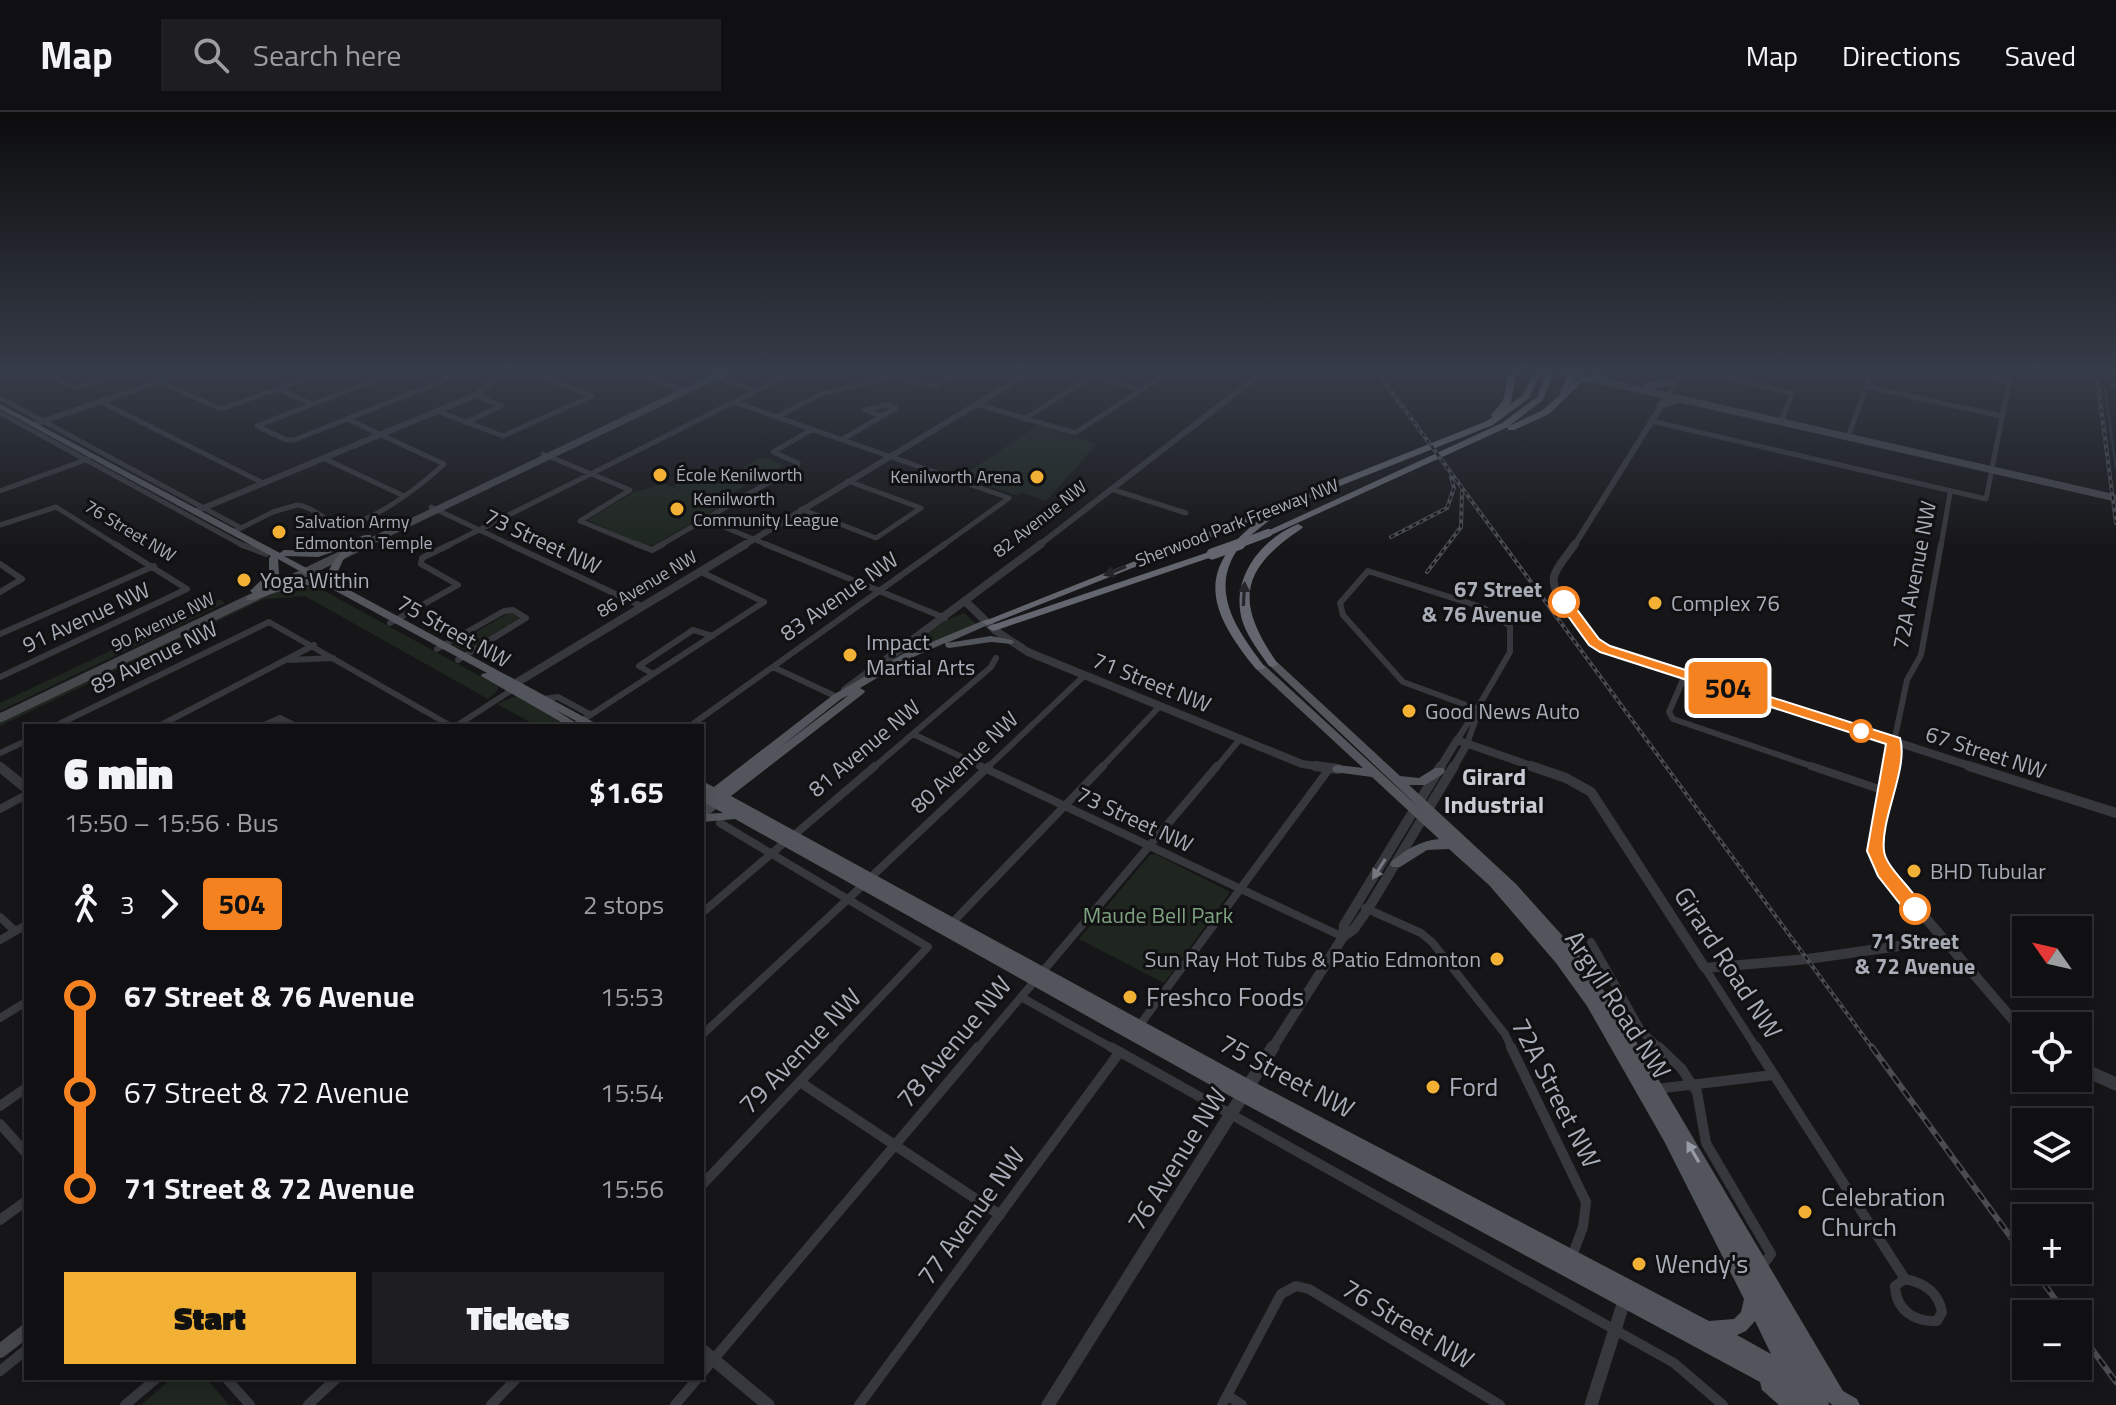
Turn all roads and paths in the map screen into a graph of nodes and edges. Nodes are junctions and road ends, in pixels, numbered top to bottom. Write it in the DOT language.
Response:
graph roads {
  1 [pos="33,429"];
  2 [pos="48,429"];
  3 [pos="51,429"];
  4 [pos="156,429"];
  5 [pos="264,429"];
  6 [pos="321,429"];
  7 [pos="371,429"];
  8 [pos="393,429"];
  9 [pos="484,429"];
  10 [pos="518,429"];
  11 [pos="599,429"];
  12 [pos="679,429"];
  13 [pos="813,429"];
  14 [pos="814,429"];
  15 [pos="859,429"];
  16 [pos="933,429"];
  17 [pos="1062,429"];
  18 [pos="1081,429"];
  19 [pos="1189,429"];
  20 [pos="1469,429"];
  21 [pos="1471,429"];
  22 [pos="1492,429"];
  23 [pos="1505,429"];
  24 [pos="1646,429"];
  25 [pos="1686,429"];
  26 [pos="1823,429"];
  27 [pos="1850,429"];
  28 [pos="1999,429"];
  29 [pos="382,434"];
  30 [pos="1848,435"];
  31 [pos="843,439"];
  32 [pos="1450,440"];
  33 [pos="1449,451"];
  34 [pos="545,455"];
  35 [pos="890,455"];
  36 [pos="90,458"];
  37 [pos="323,458"];
  38 [pos="1992,468"];
  39 [pos="1405,472"];
  40 [pos="591,473"];
  41 [pos="848,481"];
  42 [pos="263,483"];
  43 [pos="1111,489"];
  44 [pos="0,491"];
  45 [pos="1318,492"];
  46 [pos="1950,493"];
  47 [pos="404,496"];
  48 [pos="2116,496"];
  49 [pos="432,508"];
  50 [pos="200,509"];
  51 [pos="801,509"];
  52 [pos="1186,513"];
  53 [pos="705,519"];
  54 [pos="0,525"];
  55 [pos="237,530"];
  56 [pos="478,530"];
  57 [pos="368,537"];
  58 [pos="753,539"];
  59 [pos="353,548"];
  60 [pos="270,555"];
  61 [pos="139,557"];
  62 [pos="0,564"];
  63 [pos="154,566"];
  64 [pos="301,571"];
  65 [pos="699,571"];
  66 [pos="127,578"];
  67 [pos="315,582"];
  68 [pos="187,589"];
  69 [pos="341,589"];
  70 [pos="880,591"];
  71 [pos="0,592"];
  72 [pos="252,594"];
  73 [pos="966,602"];
  74 [pos="641,606"];
  75 [pos="945,618"];
  76 [pos="394,621"];
  77 [pos="0,625"];
  78 [pos="990,625"];
  79 [pos="4,632"];
  80 [pos="713,636"];
  81 [pos="1009,642"];
  82 [pos="314,645"];
  83 [pos="949,645"];
  84 [pos="441,647"];
  85 [pos="462,658"];
  86 [pos="996,658"];
  87 [pos="337,660"];
  88 [pos="280,663"];
  89 [pos="1273,664"];
  90 [pos="773,667"];
  91 [pos="1260,667"];
  92 [pos="653,674"];
  93 [pos="1085,675"];
  94 [pos="1685,675"];
  95 [pos="0,677"];
  96 [pos="512,687"];
  97 [pos="837,697"];
  98 [pos="1160,706"];
  99 [pos="1479,710"];
  100 [pos="0,715"];
  101 [pos="584,723"];
  102 [pos="59,724"];
  103 [pos="163,724"];
  104 [pos="266,724"];
  105 [pos="292,724"];
  106 [pos="450,724"];
  107 [pos="457,724"];
  108 [pos="693,724"];
  109 [pos="913,734"];
  110 [pos="1240,739"];
  111 [pos="24,742"];
  112 [pos="1462,742"];
  113 [pos="1894,742"];
  114 [pos="1343,744"];
  115 [pos="0,753"];
  116 [pos="0,767"];
  117 [pos="986,768"];
  118 [pos="1333,769"];
  119 [pos="1439,771"];
  120 [pos="1378,775"];
  121 [pos="1395,779"];
  122 [pos="24,786"];
  123 [pos="1885,791"];
  124 [pos="24,796"];
  125 [pos="710,798"];
  126 [pos="1065,806"];
  127 [pos="0,809"];
  128 [pos="1422,810"];
  129 [pos="2116,813"];
  130 [pos="704,815"];
  131 [pos="748,822"];
  132 [pos="720,823"];
  133 [pos="789,839"];
  134 [pos="1454,845"];
  135 [pos="1150,846"];
  136 [pos="770,855"];
  137 [pos="1396,864"];
  138 [pos="866,881"];
  139 [pos="1241,888"];
  140 [pos="848,899"];
  141 [pos="1357,905"];
  142 [pos="1368,909"];
  143 [pos="704,911"];
  144 [pos="0,917"];
  145 [pos="952,923"];
  146 [pos="24,926"];
  147 [pos="15,931"];
  148 [pos="1343,937"];
  149 [pos="0,940"];
  150 [pos="1941,940"];
  151 [pos="1591,942"];
  152 [pos="1705,968"];
  153 [pos="1038,976"];
  154 [pos="1021,997"];
  155 [pos="24,1003"];
  156 [pos="0,1018"];
  157 [pos="2012,1019"];
  158 [pos="1139,1026"];
  159 [pos="704,1033"];
  160 [pos="1119,1053"];
  161 [pos="2092,1073"];
  162 [pos="1773,1075"];
  163 [pos="800,1082"];
  164 [pos="2116,1084"];
  165 [pos="1693,1085"];
  166 [pos="24,1089"];
  167 [pos="1649,1090"];
  168 [pos="1248,1091"];
  169 [pos="0,1106"];
  170 [pos="1232,1117"];
  171 [pos="0,1124"];
  172 [pos="895,1145"];
  173 [pos="24,1151"];
  174 [pos="1684,1164"];
  175 [pos="704,1183"];
  176 [pos="24,1202"];
  177 [pos="1000,1215"];
  178 [pos="0,1220"];
  179 [pos="1570,1263"];
  180 [pos="1761,1268"];
  181 [pos="1905,1279"];
  182 [pos="1626,1294"];
  183 [pos="1750,1296"];
  184 [pos="1694,1323"];
  185 [pos="1615,1330"];
  186 [pos="24,1333"];
  187 [pos="0,1351"];
  188 [pos="24,1352"];
  189 [pos="708,1355"];
  190 [pos="0,1371"];
  191 [pos="1791,1374"];
  192 [pos="155,1380"];
  193 [pos="228,1380"];
  194 [pos="335,1380"];
  195 [pos="515,1380"];
  196 [pos="696,1380"];
  197 [pos="1225,1400"];
  198 [pos="1823,1402"];
  199 [pos="125,1405"];
  200 [pos="250,1405"];
  201 [pos="308,1405"];
  202 [pos="491,1405"];
  203 [pos="675,1405"];
  204 [pos="768,1405"];
  205 [pos="859,1405"];
  206 [pos="1048,1405"];
  207 [pos="1242,1405"];
  208 [pos="1500,1405"];
  209 [pos="1591,1405"];
  210 [pos="1723,1405"];
  1 -- 36 [label="street, 75 Street NW"];
  2 -- 36 [label="main road, 75 Street NW"];
  3 -- 50 [label="street, 75 Street NW"];
  4 -- 42 [label="street"];
  5 -- 6 [label="street"];
  7 -- 29 [label="street"];
  8 -- 29 [label="street"];
  9 -- 10 [label="street"];
  11 -- 34 [label="main road, 90 Avenue NW"];
  12 -- 40 [label="street"];
  13 -- 53 [label="street"];
  14 -- 31 [label="street"];
  15 -- 31 [label="street"];
  16 -- 35 [label="street, 86 Avenue NW"];
  17 -- 18 [label="street"];
  19 -- 43 [label="street, 82 Avenue NW"];
  20 -- 32 [label="highway"];
  21 -- 32 [label="highway, Sherwood Park Freeway NW"];
  22 -- 33 [label="highway, Sherwood Park Freeway NW"];
  23 -- 33 [label="highway"];
  24 -- 94 [label="street, 67 Street NW"];
  25 -- 46 [label="street"];
  26 -- 30 [label="main road"];
  27 -- 30 [label="street"];
  28 -- 38 [label="street"];
  29 -- 37 [label="street"];
  29 -- 47 [label="street"];
  30 -- 38 [label="main road"];
  31 -- 35 [label="street"];
  32 -- 45 [label="highway, Sherwood Park Freeway NW"];
  33 -- 39 [label="highway, Sherwood Park Freeway NW"];
  34 -- 40 [label="street"];
  34 -- 49 [label="main road, 90 Avenue NW"];
  35 -- 41 [label="street, 86 Avenue NW"];
  35 -- 70 [label="street, 83 Avenue NW"];
  36 -- 44 [label="street"];
  36 -- 50 [label="main road, 75 Street NW"];
  36 -- 60 [label="street, 75 Street NW"];
  37 -- 42 [label="street"];
  37 -- 47 [label="street"];
  38 -- 46 [label="street"];
  38 -- 48 [label="main road"];
  39 -- 78 [label="highway, Sherwood Park Freeway NW, bridge"];
  89 -- 39 [label="highway, one-way"];
  40 -- 53 [label="street"];
  40 -- 56 [label="street"];
  41 -- 51 [label="street, 86 Avenue NW"];
  41 -- 51 [label="street"];
  42 -- 50 [label="street"];
  43 -- 52 [label="street"];
  43 -- 73 [label="street, 82 Avenue NW"];
  45 -- 78 [label="highway, Sherwood Park Freeway NW, one-way"];
  45 -- 91 [label="highway"];
  46 -- 113 [label="street, 72A Avenue NW"];
  47 -- 55 [label="street"];
  49 -- 56 [label="street, 73 Street NW"];
  49 -- 57 [label="main road, 90 Avenue NW"];
  49 -- 59 [label="main road, 90 Avenue NW"];
  50 -- 55 [label="main road, 75 Street NW"];
  51 -- 58 [label="street, 86 Avenue NW"];
  53 -- 58 [label="street"];
  54 -- 61 [label="street, 76 Street NW"];
  55 -- 60 [label="main road, 75 Street NW"];
  56 -- 74 [label="street, 73 Street NW"];
  56 -- 76 [label="street"];
  57 -- 60 [label="main road"];
  57 -- 64 [label="main road, 90 Avenue NW"];
  58 -- 65 [label="street, 86 Avenue NW"];
  58 -- 70 [label="street"];
  59 -- 64 [label="main road, 90 Avenue NW"];
  59 -- 69 [label="main road"];
  60 -- 64 [label="main road, 75 Street NW"];
  60 -- 72 [label="main road"];
  61 -- 63 [label="street, 76 Street NW"];
  61 -- 66 [label="street"];
  62 -- 71 [label="street"];
  63 -- 66 [label="street"];
  63 -- 68 [label="street, 76 Street NW"];
  64 -- 67 [label="main road, 75 Street NW"];
  64 -- 69 [label="main road, 75 Street NW"];
  64 -- 72 [label="main road, 90 Avenue NW"];
  65 -- 74 [label="street, 86 Avenue NW"];
  65 -- 80 [label="street"];
  66 -- 79 [label="street"];
  67 -- 72 [label="main road"];
  67 -- 76 [label="main road, 75 Street NW"];
  68 -- 95 [label="street, 91 Avenue NW"];
  69 -- 76 [label="main road, 75 Street NW"];
  70 -- 75 [label="street"];
  70 -- 90 [label="street, 83 Avenue NW"];
  72 -- 100 [label="main road, 90 Avenue NW"];
  73 -- 75 [label="street, 82 Avenue NW"];
  73 -- 78 [label="street, 71 Street NW"];
  74 -- 96 [label="street, 86 Avenue NW"];
  75 -- 97 [label="street, 82 Avenue NW"];
  76 -- 84 [label="main road, 75 Street NW"];
  77 -- 79 [label="street"];
  78 -- 81 [label="street, 71 Street NW"];
  78 -- 83 [label="main road, 82 Avenue NW"];
  78 -- 97 [label="main road, 82 Avenue NW"];
  80 -- 92 [label="street"];
  80 -- 92 [label="street"];
  81 -- 83 [label="main road"];
  81 -- 93 [label="street, 71 Street NW"];
  82 -- 87 [label="street"];
  82 -- 88 [label="street"];
  82 -- 102 [label="street, 89 Avenue NW"];
  83 -- 125 [label="main road, 82 Avenue NW"];
  84 -- 85 [label="main road, 75 Street NW"];
  84 -- 85 [label="street"];
  85 -- 96 [label="main road, 75 Street NW"];
  86 -- 109 [label="street, 81 Avenue NW"];
  87 -- 88 [label="street"];
  87 -- 106 [label="street"];
  88 -- 103 [label="street"];
  89 -- 121 [label="main road, Argyll Road NW"];
  90 -- 97 [label="street"];
  90 -- 108 [label="street, 83 Avenue NW"];
  91 -- 114 [label="main road, Argyll Road NW"];
  92 -- 101 [label="street"];
  93 -- 98 [label="street, 71 Street NW"];
  93 -- 117 [label="street, 80 Avenue NW"];
  94 -- 113 [label="street, 67 Street NW"];
  94 -- 123 [label="street"];
  96 -- 101 [label="main road, 75 Street NW"];
  96 -- 101 [label="main road, 75 Street NW"];
  96 -- 107 [label="street, 86 Avenue NW"];
  97 -- 125 [label="main road, 82 Avenue NW"];
  98 -- 110 [label="street, 71 Street NW"];
  98 -- 126 [label="street"];
  99 -- 99 [label="street, 76 Avenue NW"];
  99 -- 112 [label="street, 76 Avenue NW"];
  104 -- 105 [label="street"];
  109 -- 117 [label="street, 73 Street NW"];
  109 -- 133 [label="street, 81 Avenue NW"];
  110 -- 118 [label="street, 71 Street NW"];
  110 -- 135 [label="street, 78 Avenue NW"];
  111 -- 115 [label="street"];
  112 -- 119 [label="street, 76 Avenue NW"];
  112 -- 128 [label="street, 76 Avenue NW"];
  112 -- 152 [label="street, Girard Road NW"];
  113 -- 123 [label="street, 72A Avenue NW"];
  113 -- 129 [label="street, 67 Street NW"];
  114 -- 118 [label="main road"];
  114 -- 120 [label="main road, Argyll Road NW"];
  116 -- 122 [label="street"];
  117 -- 126 [label="street, 73 Street NW"];
  117 -- 138 [label="street, 80 Avenue NW"];
  118 -- 120 [label="main road"];
  118 -- 139 [label="street"];
  119 -- 121 [label="main road"];
  119 -- 128 [label="street, 76 Avenue NW"];
  120 -- 128 [label="main road, Argyll Road NW"];
  121 -- 128 [label="main road, Argyll Road NW"];
  123 -- 150 [label="street, 72A Avenue NW"];
  124 -- 127 [label="street"];
  125 -- 131 [label="main road, 75 Street NW"];
  125 -- 133 [label="main road, 75 Street NW"];
  126 -- 135 [label="street, 73 Street NW"];
  126 -- 145 [label="street"];
  128 -- 134 [label="main road, Argyll Road NW"];
  128 -- 137 [label="street, 76 Avenue NW"];
  128 -- 141 [label="street, 76 Avenue NW, one-way"];
  128 -- 167 [label="main road, Argyll Road NW"];
  130 -- 131 [label="main road"];
  131 -- 133 [label="main road, 75 Street NW"];
  132 -- 136 [label="street"];
  133 -- 136 [label="street, 81 Avenue NW"];
  133 -- 138 [label="main road, 75 Street NW"];
  134 -- 137 [label="main road"];
  134 -- 167 [label="main road, Argyll Road NW"];
  135 -- 139 [label="street, 73 Street NW"];
  135 -- 153 [label="street, 78 Avenue NW"];
  136 -- 140 [label="street"];
  136 -- 143 [label="street, 81 Avenue NW"];
  137 -- 142 [label="street, 76 Avenue NW"];
  138 -- 140 [label="street, 80 Avenue NW"];
  138 -- 145 [label="main road, 75 Street NW"];
  138 -- 153 [label="main road, 75 Street NW"];
  139 -- 148 [label="street, 73 Street NW"];
  139 -- 158 [label="street"];
  140 -- 159 [label="street, 80 Avenue NW"];
  140 -- 163 [label="street, 79 Avenue NW"];
  141 -- 142 [label="street, 72A Street NW"];
  141 -- 148 [label="street, 76 Avenue NW"];
  142 -- 148 [label="street, 76 Avenue NW"];
  142 -- 179 [label="street, 72A Street NW"];
  144 -- 147 [label="street"];
  145 -- 153 [label="main road, 75 Street NW"];
  146 -- 147 [label="street"];
  147 -- 149 [label="street"];
  148 -- 168 [label="street, 76 Avenue NW"];
  150 -- 152 [label="street"];
  150 -- 157 [label="street, 72A Avenue NW"];
  151 -- 165 [label="street, Argyll Road NW"];
  152 -- 162 [label="street, Girard Road NW"];
  153 -- 154 [label="street, 78 Avenue NW"];
  153 -- 158 [label="main road, 75 Street NW"];
  153 -- 168 [label="main road, 75 Street NW"];
  154 -- 160 [label="street"];
  154 -- 172 [label="street, 78 Avenue NW"];
  155 -- 156 [label="street"];
  158 -- 168 [label="main road, 75 Street NW"];
  160 -- 170 [label="street"];
  160 -- 177 [label="street, 77 Avenue NW"];
  161 -- 164 [label="street"];
  162 -- 165 [label="street"];
  162 -- 181 [label="street, Girard Road NW"];
  163 -- 172 [label="street"];
  163 -- 175 [label="street, 79 Avenue NW"];
  165 -- 167 [label="street"];
  165 -- 180 [label="street, Argyll Road NW"];
  166 -- 169 [label="street"];
  167 -- 174 [label="main road, Argyll Road NW"];
  180 -- 167 [label="main road, Argyll Road NW, one-way"];
  168 -- 170 [label="street, 76 Avenue NW"];
  168 -- 179 [label="main road, 75 Street NW"];
  170 -- 185 [label="street"];
  170 -- 206 [label="street, 76 Avenue NW"];
  171 -- 173 [label="street"];
  172 -- 177 [label="street"];
  172 -- 189 [label="street, 78 Avenue NW"];
  174 -- 183 [label="main road, Argyll Road NW"];
  174 -- 198 [label="main road"];
  176 -- 178 [label="street"];
  177 -- 205 [label="street, 77 Avenue NW"];
  179 -- 182 [label="main road, 75 Street NW"];
  180 -- 198 [label="main road, Argyll Road NW"];
  181 -- 181 [label="street, Girard Road NW"];
  182 -- 184 [label="main road, 75 Street NW"];
  182 -- 185 [label="street"];
  182 -- 198 [label="main road, 75 Street NW"];
  183 -- 184 [label="main road"];
  183 -- 191 [label="main road, Argyll Road NW"];
  184 -- 191 [label="main road, 75 Street NW"];
  185 -- 209 [label="street"];
  185 -- 210 [label="street"];
  186 -- 187 [label="main road"];
  188 -- 190 [label="street"];
  189 -- 204 [label="street"];
  191 -- 198 [label="main road"];
  192 -- 199 [label="street"];
  193 -- 200 [label="street"];
  194 -- 201 [label="street"];
  195 -- 202 [label="street"];
  196 -- 203 [label="street"];
  197 -- 207 [label="street"];
  197 -- 208 [label="street, 76 Street NW"];
}
